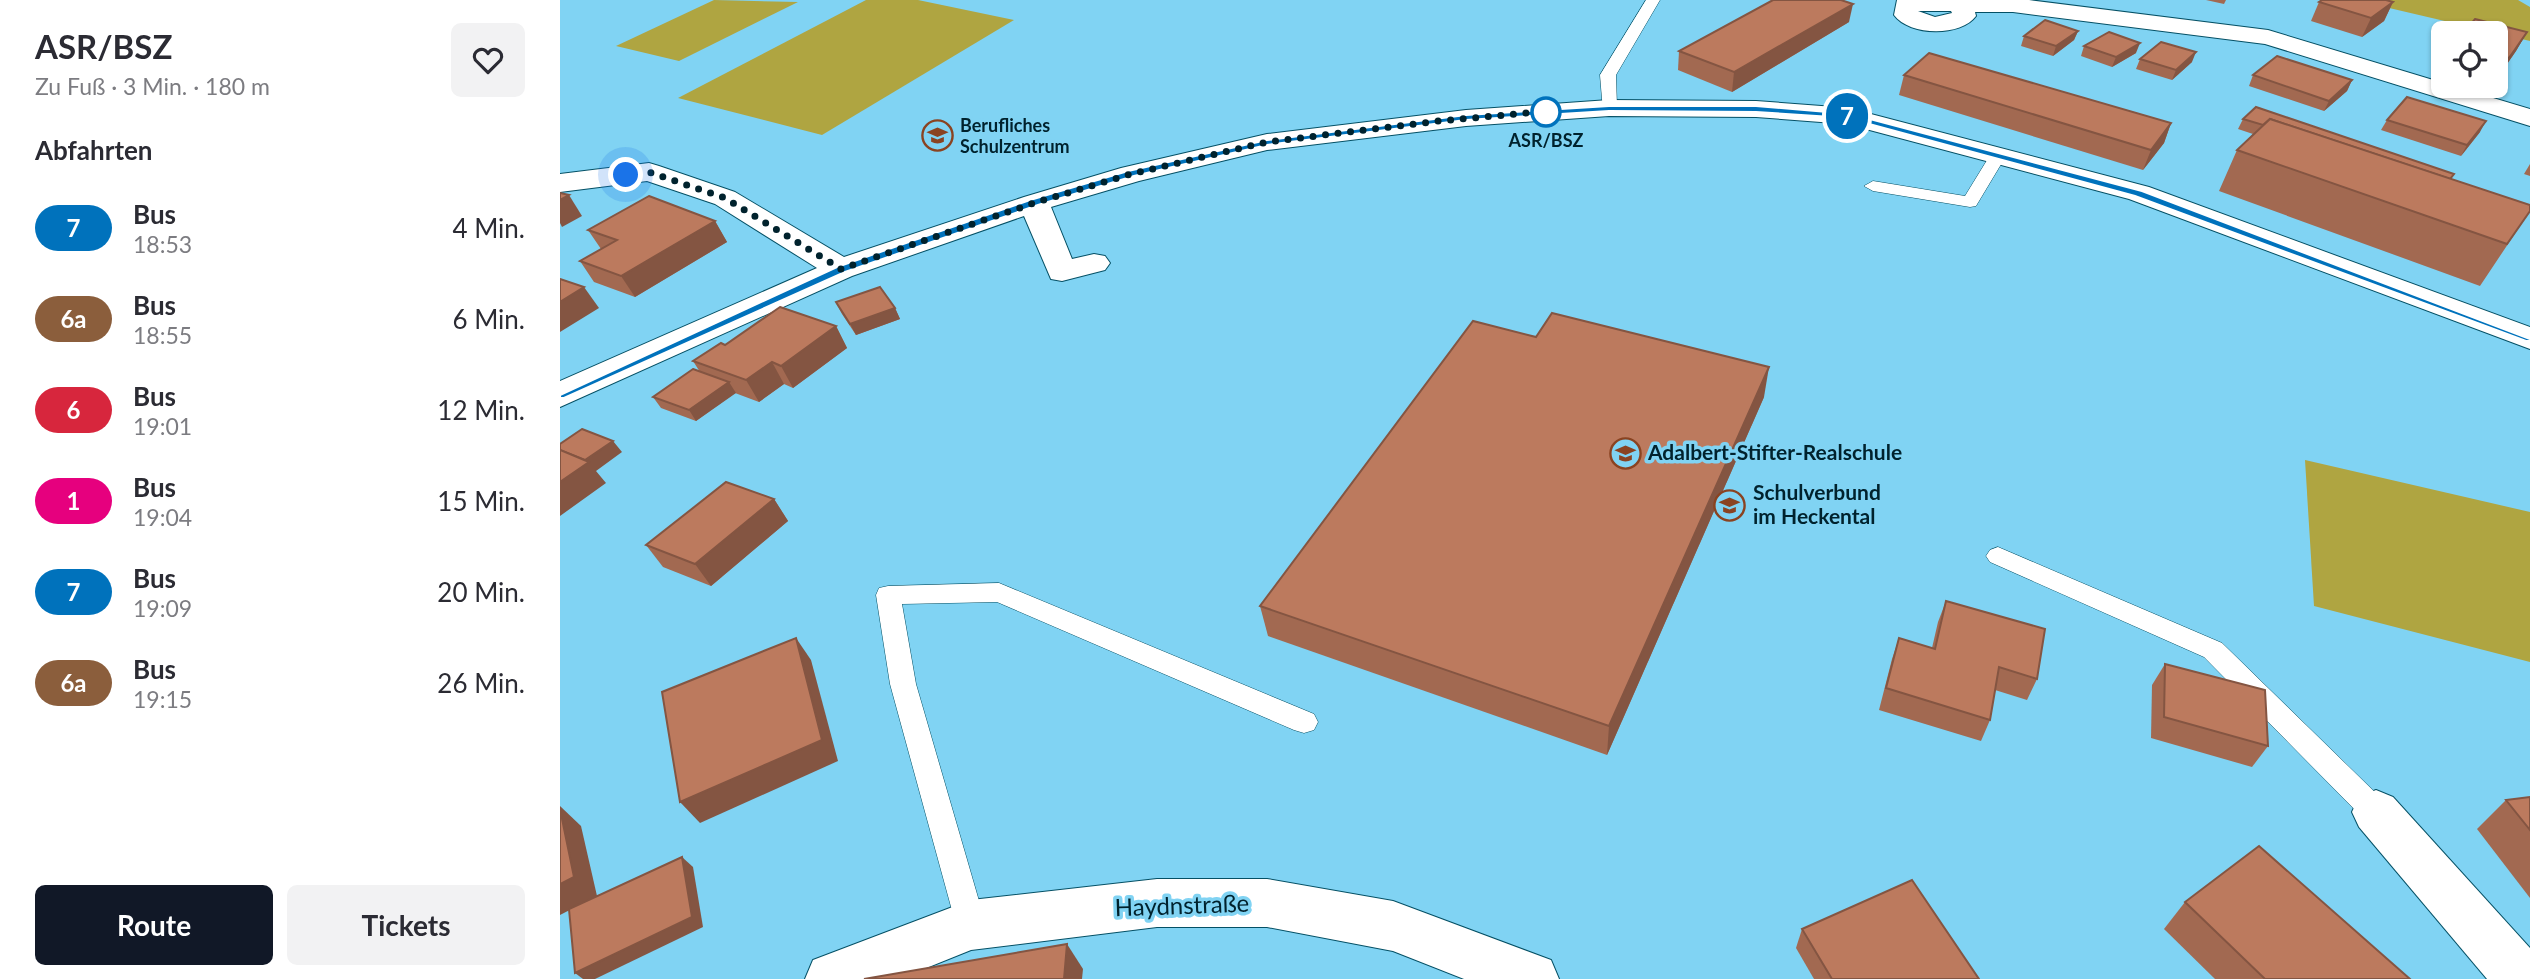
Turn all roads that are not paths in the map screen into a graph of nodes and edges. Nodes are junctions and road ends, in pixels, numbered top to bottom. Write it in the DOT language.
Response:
graph roads {
  1 [pos="1653,0"];
  2 [pos="1961,3"];
  3 [pos="1609,108"];
  4 [pos="2530,118"];
  5 [pos="1998,156"];
  6 [pos="560,183"];
  7 [pos="1873,186"];
  8 [pos="1034,203"];
  9 [pos="1094,263"];
  10 [pos="841,269"];
  11 [pos="2530,339"];
  12 [pos="560,395"];
  13 [pos="1998,556"];
  14 [pos="1304,722"];
  15 [pos="2376,812"];
  16 [pos="971,925"];
  17 [pos="832,979"];
  18 [pos="1532,979"];
  19 [pos="2522,979"];
  1 -- 3 [label="lane"];
  2 -- 4 [label="street"];
  3 -- 5 [label="street"];
  3 -- 8 [label="street"];
  5 -- 7 [label="lane"];
  5 -- 11 [label="street"];
  6 -- 10 [label="street"];
  8 -- 9 [label="street"];
  8 -- 10 [label="street"];
  10 -- 12 [label="street"];
  13 -- 15 [label="lane"];
  14 -- 16 [label="lane"];
  15 -- 19 [label="street"];
  16 -- 17 [label="street, Haydnstraße"];
  16 -- 18 [label="street, Haydnstraße"];
}
